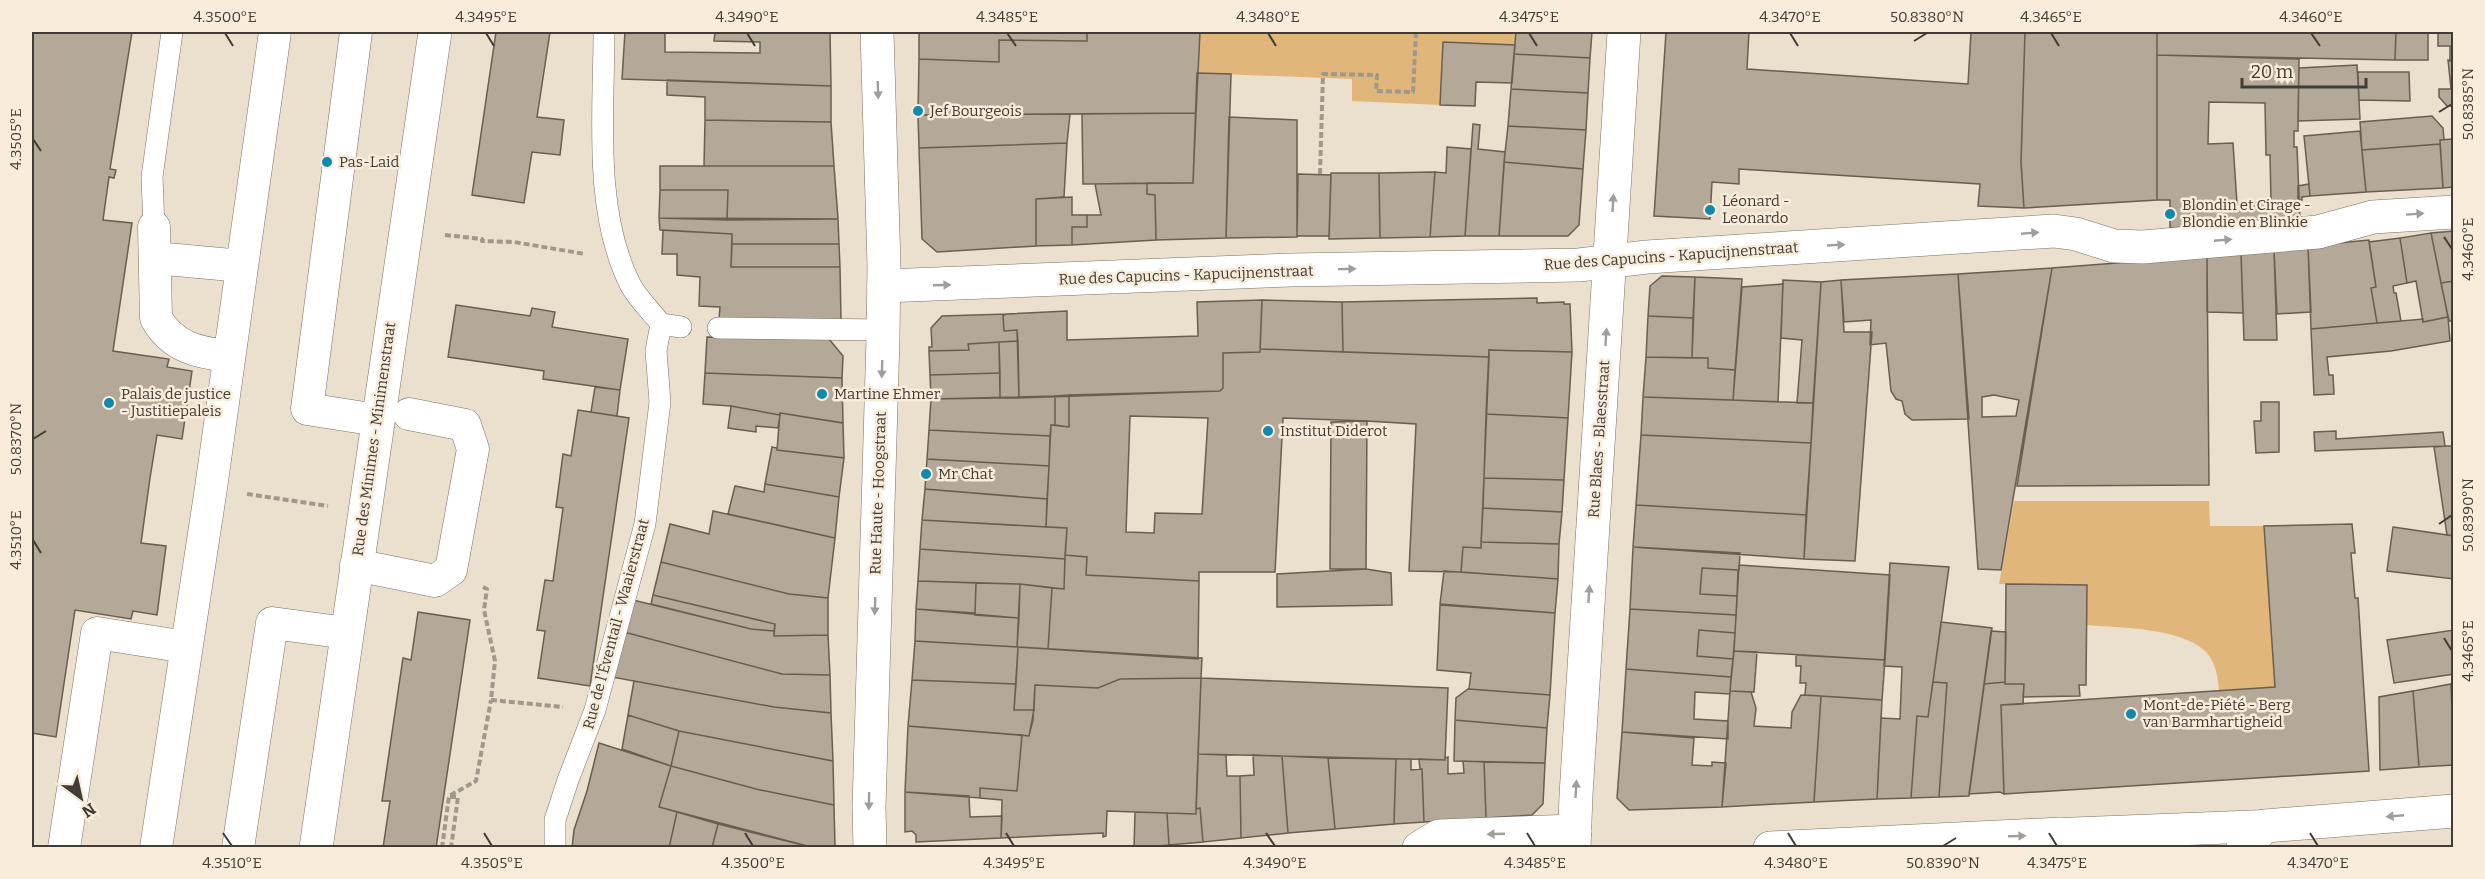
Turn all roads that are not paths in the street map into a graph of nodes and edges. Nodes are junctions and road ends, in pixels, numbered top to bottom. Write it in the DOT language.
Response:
graph roads {
  1 [pos="172,32"];
  2 [pos="275,32"];
  3 [pos="356,32"];
  4 [pos="435,32"];
  5 [pos="604,32"];
  6 [pos="877,32"];
  7 [pos="1624,32"];
  8 [pos="2454,212"];
  9 [pos="154,242"];
  10 [pos="1610,261"];
  11 [pos="242,266"];
  12 [pos="884,286"];
  13 [pos="718,328"];
  14 [pos="883,330"];
  15 [pos="229,356"];
  16 [pos="409,414"];
  17 [pos="377,420"];
  18 [pos="356,565"];
  19 [pos="348,633"];
  20 [pos="186,647"];
  21 [pos="2454,811"];
  22 [pos="2254,837"];
  23 [pos="1575,839"];
  24 [pos="2068,841"];
  25 [pos="64,848"];
  26 [pos="156,848"];
  27 [pos="238,848"];
  28 [pos="316,848"];
  29 [pos="555,848"];
  30 [pos="870,848"];
  31 [pos="1419,848"];
  32 [pos="1770,848"];
  1 -- 9 [label="lane"];
  2 -- 11 [label="street"];
  3 -- 17 [label="street"];
  4 -- 17 [label="street, Rue des Minimes - Minimenstraat"];
  5 -- 29 [label="lane, Rue de l'Éventail - Waaierstraat"];
  6 -- 12 [label="street, Rue Haute - Hoogstraat, one-way"];
  10 -- 7 [label="street, Rue Blaes - Blaesstraat, one-way"];
  10 -- 8 [label="street, Rue des Capucins - Kapucijnenstraat, one-way"];
  9 -- 11 [label="street"];
  9 -- 15 [label="street"];
  12 -- 10 [label="street, Rue des Capucins - Kapucijnenstraat, one-way"];
  23 -- 10 [label="street, Rue Blaes - Blaesstraat, one-way"];
  11 -- 15 [label="street"];
  12 -- 14 [label="street, Rue Haute - Hoogstraat"];
  13 -- 14 [label="lane"];
  14 -- 30 [label="street, Rue Haute - Hoogstraat, one-way"];
  15 -- 20 [label="street"];
  16 -- 18 [label="street"];
  17 -- 18 [label="street, Rue des Minimes - Minimenstraat"];
  18 -- 19 [label="street, Rue des Minimes - Minimenstraat"];
  19 -- 27 [label="street"];
  19 -- 28 [label="street, Rue des Minimes - Minimenstraat"];
  20 -- 25 [label="street"];
  20 -- 26 [label="street"];
  21 -- 22 [label="street, one-way"];
  22 -- 24 [label="street"];
  23 -- 31 [label="street, one-way"];
  32 -- 24 [label="street, one-way"];
}
